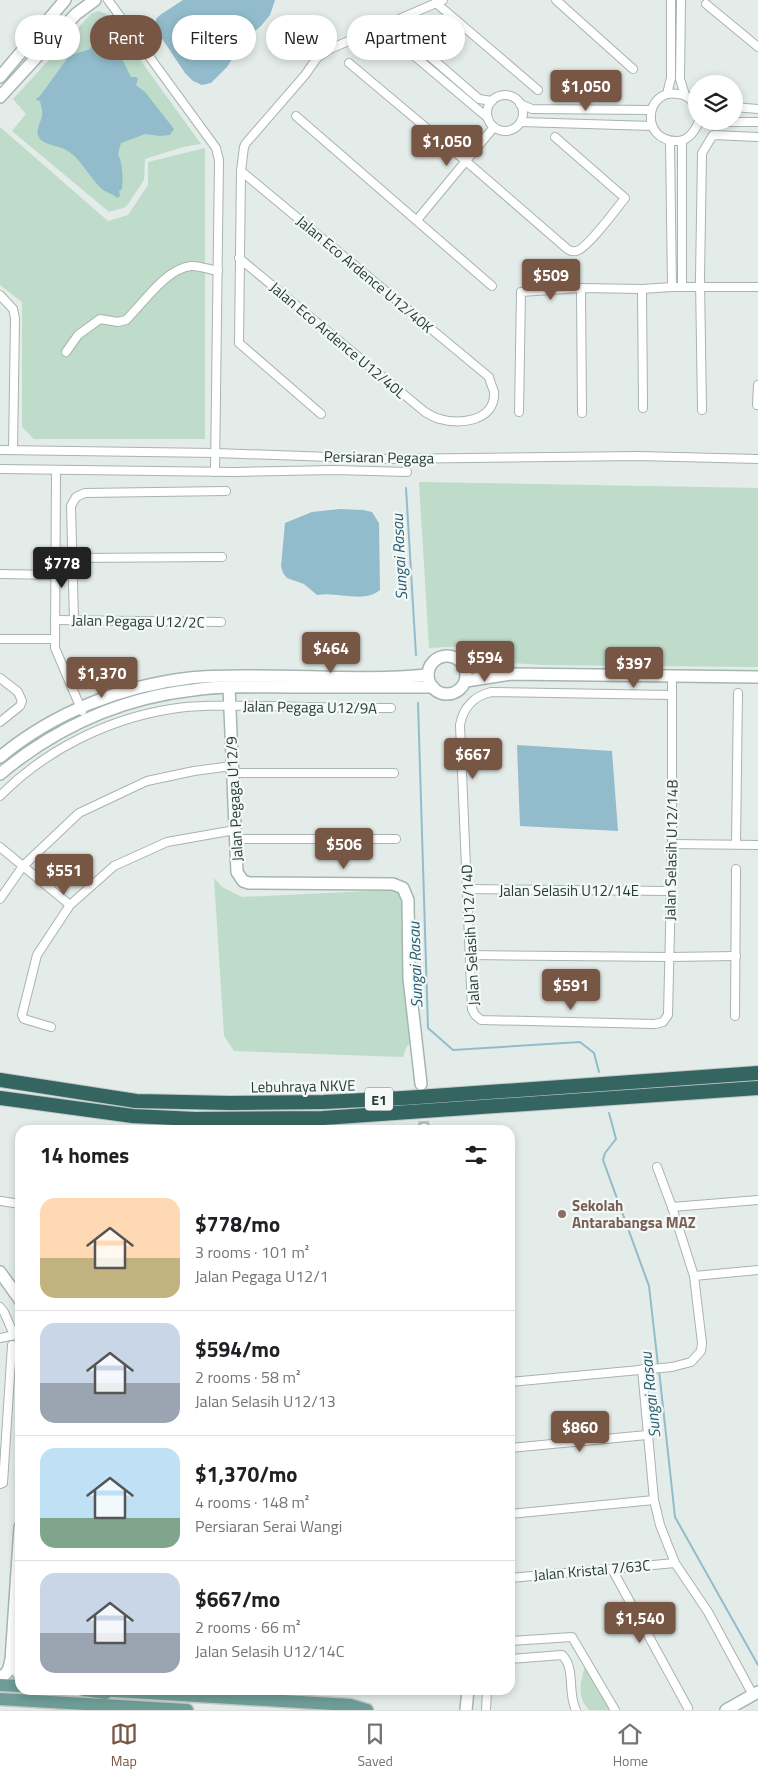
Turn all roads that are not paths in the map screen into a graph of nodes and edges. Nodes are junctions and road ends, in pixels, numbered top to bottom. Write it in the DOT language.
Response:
graph roads {
  1 [pos="65,0"];
  2 [pos="95,0"];
  3 [pos="108,0"];
  4 [pos="556,0"];
  5 [pos="671,0"];
  6 [pos="681,0"];
  7 [pos="439,2"];
  8 [pos="114,3"];
  9 [pos="706,4"];
  10 [pos="407,15"];
  11 [pos="347,42"];
  12 [pos="758,47"];
  13 [pos="419,60"];
  14 [pos="434,60"];
  15 [pos="349,63"];
  16 [pos="632,69"];
  17 [pos="0,77"];
  18 [pos="538,90"];
  19 [pos="667,94"];
  20 [pos="685,95"];
  21 [pos="0,97"];
  22 [pos="688,98"];
  23 [pos="492,101"];
  24 [pos="520,104"];
  25 [pos="743,108"];
  26 [pos="758,109"];
  27 [pos="651,110"];
  28 [pos="296,116"];
  29 [pos="488,118"];
  30 [pos="521,122"];
  31 [pos="743,122"];
  32 [pos="758,122"];
  33 [pos="652,126"];
  34 [pos="494,127"];
  35 [pos="694,130"];
  36 [pos="555,137"];
  37 [pos="758,137"];
  38 [pos="670,141"];
  39 [pos="682,141"];
  40 [pos="467,162"];
  41 [pos="241,171"];
  42 [pos="417,220"];
  43 [pos="239,258"];
  44 [pos="218,271"];
  45 [pos="492,286"];
  46 [pos="758,286"];
  47 [pos="672,287"];
  48 [pos="682,287"];
  49 [pos="700,287"];
  50 [pos="581,288"];
  51 [pos="642,289"];
  52 [pos="0,295"];
  53 [pos="66,352"];
  54 [pos="758,385"];
  55 [pos="757,405"];
  56 [pos="643,408"];
  57 [pos="702,410"];
  58 [pos="519,412"];
  59 [pos="582,412"];
  60 [pos="321,414"];
  61 [pos="439,419"];
  62 [pos="0,450"];
  63 [pos="13,450"];
  64 [pos="216,453"];
  65 [pos="758,459"];
  66 [pos="0,470"];
  67 [pos="56,471"];
  68 [pos="215,472"];
  69 [pos="407,472"];
  70 [pos="226,491"];
  71 [pos="222,557"];
  72 [pos="73,558"];
  73 [pos="0,574"];
  74 [pos="55,575"];
  75 [pos="55,620"];
  76 [pos="74,620"];
  77 [pos="221,622"];
  78 [pos="0,639"];
  79 [pos="55,639"];
  80 [pos="464,666"];
  81 [pos="511,674"];
  82 [pos="428,675"];
  83 [pos="672,676"];
  84 [pos="758,677"];
  85 [pos="0,678"];
  86 [pos="466,681"];
  87 [pos="229,687"];
  88 [pos="433,688"];
  89 [pos="738,693"];
  90 [pos="672,695"];
  91 [pos="229,705"];
  92 [pos="80,707"];
  93 [pos="392,708"];
  94 [pos="87,718"];
  95 [pos="0,722"];
  96 [pos="0,757"];
  97 [pos="232,770"];
  98 [pos="394,773"];
  99 [pos="0,774"];
  100 [pos="0,796"];
  101 [pos="235,834"];
  102 [pos="396,839"];
  103 [pos="672,844"];
  104 [pos="736,844"];
  105 [pos="758,845"];
  106 [pos="0,847"];
  107 [pos="22,866"];
  108 [pos="736,869"];
  109 [pos="467,889"];
  110 [pos="672,891"];
  111 [pos="0,898"];
  112 [pos="70,906"];
  113 [pos="470,955"];
  114 [pos="736,956"];
  115 [pos="670,957"];
  116 [pos="735,1016"];
  117 [pos="663,1022"];
  118 [pos="51,1027"];
  119 [pos="758,1073"];
  120 [pos="0,1080"];
  121 [pos="421,1084"];
  122 [pos="758,1088"];
  123 [pos="0,1098"];
  124 [pos="657,1167"];
  125 [pos="758,1200"];
  126 [pos="1,1201"];
  127 [pos="15,1203"];
  128 [pos="672,1207"];
  129 [pos="758,1270"];
  130 [pos="0,1272"];
  131 [pos="694,1276"];
  132 [pos="15,1293"];
  133 [pos="0,1307"];
  134 [pos="15,1331"];
  135 [pos="15,1334"];
  136 [pos="0,1338"];
  137 [pos="12,1345"];
  138 [pos="646,1369"];
  139 [pos="515,1382"];
  140 [pos="647,1435"];
  141 [pos="515,1448"];
  142 [pos="0,1484"];
  143 [pos="654,1500"];
  144 [pos="515,1514"];
  145 [pos="675,1563"];
  146 [pos="612,1569"];
  147 [pos="515,1578"];
  148 [pos="15,1610"];
  149 [pos="515,1641"];
  150 [pos="515,1659"];
  151 [pos="12,1660"];
  152 [pos="15,1666"];
  153 [pos="0,1679"];
  154 [pos="0,1685"];
  155 [pos="15,1686"];
  156 [pos="756,1693"];
  157 [pos="120,1695"];
  158 [pos="245,1695"];
  159 [pos="468,1695"];
  160 [pos="487,1695"];
  161 [pos="0,1699"];
  162 [pos="130,1708"];
  163 [pos="688,1708"];
  164 [pos="167,1709"];
  165 [pos="187,1710"];
  166 [pos="367,1710"];
  167 [pos="466,1710"];
  168 [pos="486,1710"];
  169 [pos="576,1710"];
  170 [pos="615,1710"];
  171 [pos="726,1710"];
  1 -- 17 [label="street"];
  2 -- 21 [label="street"];
  3 -- 8 [label="street"];
  4 -- 16 [label="street"];
  5 -- 19 [label="street"];
  6 -- 20 [label="street"];
  7 -- 10 [label="street"];
  7 -- 18 [label="street"];
  8 -- 44 [label="street"];
  9 -- 12 [label="street"];
  11 -- 41 [label="street"];
  13 -- 29 [label="street"];
  14 -- 23 [label="street"];
  15 -- 40 [label="street"];
  19 -- 20 [label="street"];
  19 -- 27 [label="street"];
  20 -- 22 [label="street"];
  23 -- 24 [label="street"];
  23 -- 29 [label="street"];
  24 -- 27 [label="street"];
  24 -- 30 [label="street"];
  25 -- 26 [label="street"];
  27 -- 33 [label="street"];
  28 -- 42 [label="street"];
  29 -- 34 [label="street"];
  30 -- 33 [label="street"];
  30 -- 34 [label="street"];
  31 -- 32 [label="street"];
  33 -- 38 [label="street"];
  34 -- 40 [label="street"];
  35 -- 39 [label="street"];
  36 -- 40 [label="street"];
  37 -- 49 [label="street"];
  38 -- 39 [label="street"];
  38 -- 47 [label="street"];
  39 -- 48 [label="street"];
  40 -- 42 [label="street"];
  41 -- 43 [label="street"];
  41 -- 61 [label="street, Jalan Eco Ardence U12/40K"];
  42 -- 45 [label="street"];
  43 -- 60 [label="street"];
  43 -- 61 [label="street, Jalan Eco Ardence U12/40L"];
  44 -- 53 [label="street"];
  44 -- 64 [label="street"];
  46 -- 49 [label="street"];
  47 -- 48 [label="street"];
  47 -- 51 [label="street"];
  48 -- 49 [label="street"];
  49 -- 57 [label="street"];
  50 -- 51 [label="street"];
  50 -- 58 [label="street"];
  50 -- 59 [label="street"];
  51 -- 56 [label="street"];
  52 -- 63 [label="street"];
  54 -- 55 [label="street"];
  62 -- 63 [label="street, Persiaran Pegaga"];
  63 -- 64 [label="street, Persiaran Pegaga"];
  64 -- 65 [label="street, Persiaran Pegaga"];
  64 -- 68 [label="street"];
  66 -- 67 [label="street, Persiaran Pegaga"];
  67 -- 68 [label="street, Persiaran Pegaga"];
  67 -- 74 [label="street"];
  68 -- 69 [label="street, Persiaran Pegaga"];
  70 -- 72 [label="street"];
  71 -- 72 [label="street"];
  72 -- 76 [label="street"];
  73 -- 74 [label="street"];
  74 -- 75 [label="street"];
  75 -- 76 [label="street, Jalan Pegaga U12/2C"];
  75 -- 79 [label="street"];
  76 -- 77 [label="street, Jalan Pegaga U12/2C"];
  78 -- 79 [label="street"];
  79 -- 92 [label="street"];
  80 -- 81 [label="street"];
  80 -- 82 [label="street"];
  80 -- 86 [label="street"];
  81 -- 83 [label="street"];
  81 -- 86 [label="street"];
  82 -- 88 [label="street"];
  82 -- 92 [label="street"];
  83 -- 84 [label="street"];
  83 -- 90 [label="street, Jalan Selasih U12/14B"];
  85 -- 95 [label="street"];
  86 -- 88 [label="street"];
  87 -- 88 [label="street"];
  87 -- 91 [label="street, Jalan Pegaga U12/9"];
  87 -- 94 [label="street"];
  89 -- 104 [label="street"];
  90 -- 103 [label="street, Jalan Selasih U12/14B"];
  90 -- 109 [label="street, Jalan Selasih U12/14D"];
  91 -- 93 [label="street, Jalan Pegaga U12/9A"];
  91 -- 97 [label="street, Jalan Pegaga U12/9"];
  91 -- 100 [label="street, Jalan Pegaga U12/9A"];
  92 -- 94 [label="street"];
  92 -- 96 [label="street"];
  94 -- 99 [label="street"];
  97 -- 98 [label="street"];
  97 -- 101 [label="street, Jalan Pegaga U12/9"];
  97 -- 107 [label="street"];
  101 -- 102 [label="street"];
  101 -- 112 [label="street"];
  101 -- 121 [label="street, Jalan Pegaga U12/9"];
  103 -- 104 [label="street"];
  103 -- 110 [label="street, Jalan Selasih U12/14B"];
  104 -- 105 [label="street"];
  106 -- 107 [label="street"];
  107 -- 111 [label="street"];
  107 -- 112 [label="street"];
  108 -- 114 [label="street"];
  109 -- 110 [label="street, Jalan Selasih U12/14E"];
  109 -- 113 [label="street, Jalan Selasih U12/14D"];
  110 -- 115 [label="street, Jalan Selasih U12/14B"];
  112 -- 118 [label="street"];
  113 -- 115 [label="street"];
  113 -- 117 [label="street, Jalan Selasih U12/14D"];
  114 -- 115 [label="street"];
  114 -- 116 [label="street"];
  115 -- 117 [label="street, Jalan Selasih U12/14B"];
  119 -- 120 [label="highway, Lebuhraya NKVE / E1"];
  122 -- 123 [label="highway, Lebuhraya NKVE / E1"];
  124 -- 128 [label="street"];
  125 -- 128 [label="street"];
  126 -- 127 [label="street"];
  128 -- 131 [label="street"];
  129 -- 131 [label="street"];
  130 -- 132 [label="street"];
  131 -- 138 [label="street"];
  133 -- 134 [label="street"];
  135 -- 136 [label="street"];
  137 -- 142 [label="street"];
  138 -- 139 [label="street"];
  138 -- 140 [label="street"];
  140 -- 141 [label="street"];
  140 -- 143 [label="street"];
  143 -- 144 [label="street"];
  143 -- 145 [label="street"];
  145 -- 146 [label="street, Jalan Kristal 7/63C"];
  145 -- 156 [label="street"];
  146 -- 147 [label="street, Jalan Kristal 7/63C"];
  146 -- 163 [label="street"];
  148 -- 151 [label="street"];
  149 -- 170 [label="street"];
  150 -- 169 [label="street"];
  151 -- 152 [label="street"];
  151 -- 153 [label="street"];
  154 -- 155 [label="main road"];
  156 -- 171 [label="street"];
  157 -- 164 [label="main road"];
  158 -- 166 [label="main road"];
  159 -- 167 [label="street"];
  160 -- 168 [label="street"];
  161 -- 162 [label="main road"];
  162 -- 164 [label="main road"];
  164 -- 165 [label="main road"];
}
